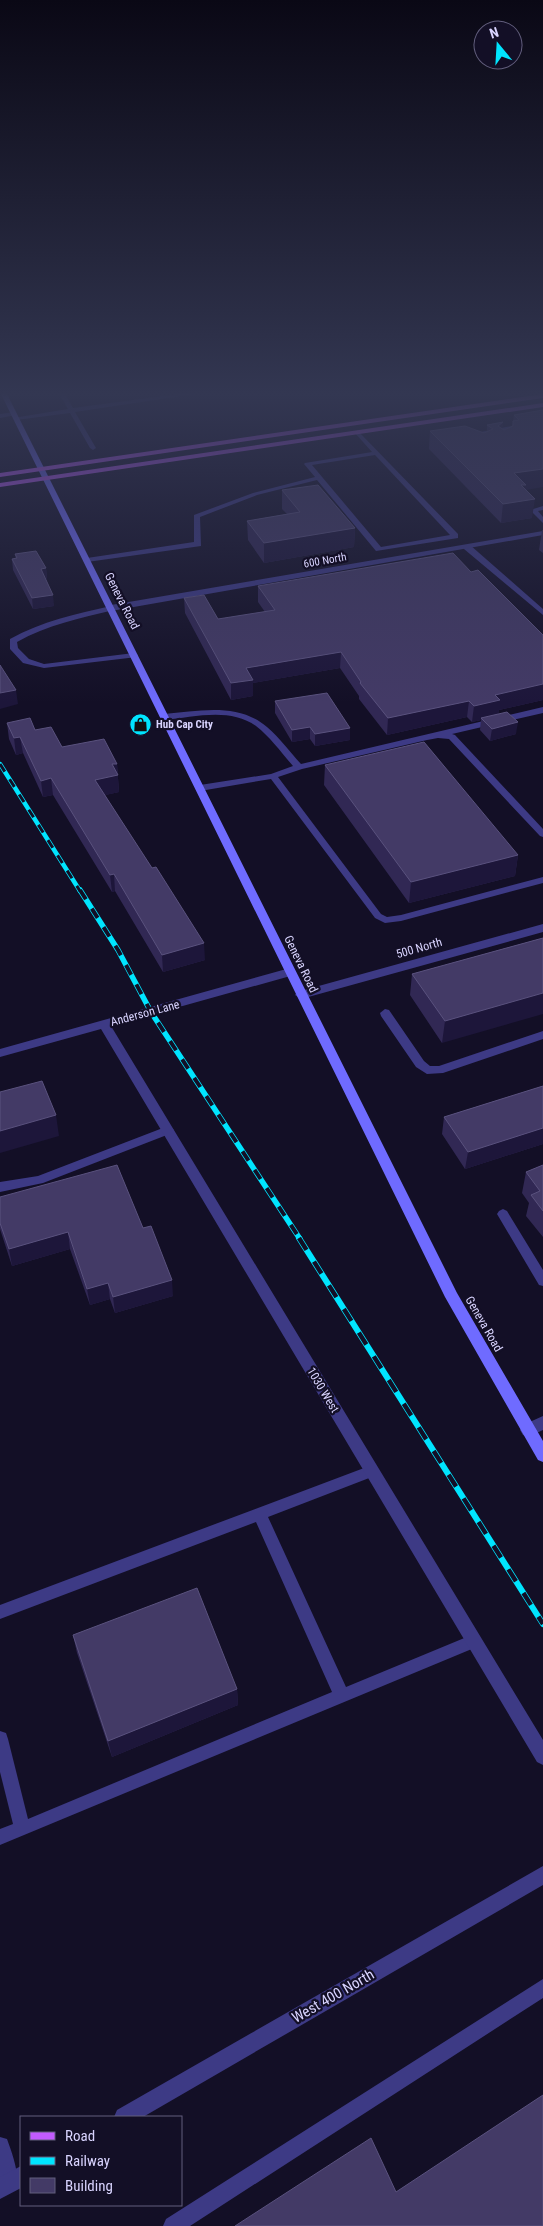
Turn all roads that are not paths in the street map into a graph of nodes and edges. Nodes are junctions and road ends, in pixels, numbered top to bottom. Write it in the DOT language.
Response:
graph roads {
  1 [pos="55,496"];
  2 [pos="250,496"];
  3 [pos="334,496"];
  4 [pos="417,496"];
  5 [pos="543,508"];
  6 [pos="543,521"];
  7 [pos="543,533"];
  8 [pos="467,546"];
  9 [pos="87,560"];
  10 [pos="111,608"];
  11 [pos="543,613"];
  12 [pos="134,655"];
  13 [pos="543,710"];
  14 [pos="164,717"];
  15 [pos="438,735"];
  16 [pos="299,767"];
  17 [pos="273,776"];
  18 [pos="200,788"];
  19 [pos="543,834"];
  20 [pos="543,880"];
  21 [pos="543,928"];
  22 [pos="290,972"];
  23 [pos="302,995"];
  24 [pos="385,1013"];
  25 [pos="104,1024"];
  26 [pos="543,1035"];
  27 [pos="0,1053"];
  28 [pos="168,1130"];
  29 [pos="0,1186"];
  30 [pos="503,1214"];
  31 [pos="543,1281"];
  32 [pos="543,1423"];
  33 [pos="528,1430"];
  34 [pos="543,1455"];
  35 [pos="372,1471"];
  36 [pos="259,1513"];
  37 [pos="0,1612"];
  38 [pos="474,1642"];
  39 [pos="342,1696"];
  40 [pos="0,1739"];
  41 [pos="543,1756"];
  42 [pos="22,1829"];
  43 [pos="0,1837"];
  44 [pos="543,1875"];
  45 [pos="543,1988"];
  46 [pos="126,2116"];
  47 [pos="0,2146"];
  48 [pos="10,2183"];
  49 [pos="173,2226"];
  1 -- 9 [label="main road, Geneva Road"];
  2 -- 9 [label="lane"];
  3 -- 4 [label="lane"];
  5 -- 6 [label="lane"];
  7 -- 8 [label="street, 600 North"];
  8 -- 10 [label="street, 600 North"];
  8 -- 11 [label="lane"];
  9 -- 10 [label="main road, Geneva Road"];
  10 -- 12 [label="main road, Geneva Road"];
  10 -- 12 [label="lane"];
  12 -- 14 [label="main road, Geneva Road"];
  13 -- 15 [label="lane"];
  14 -- 16 [label="lane"];
  14 -- 18 [label="main road, Geneva Road"];
  15 -- 16 [label="lane"];
  15 -- 19 [label="lane"];
  16 -- 17 [label="lane"];
  17 -- 18 [label="lane"];
  17 -- 20 [label="lane"];
  18 -- 22 [label="main road, Geneva Road"];
  21 -- 23 [label="street, 500 North"];
  22 -- 23 [label="main road, Geneva Road"];
  22 -- 25 [label="street, Anderson Lane"];
  23 -- 33 [label="main road, Geneva Road"];
  24 -- 26 [label="lane"];
  25 -- 27 [label="street, Anderson Lane"];
  25 -- 28 [label="street, 1030 West"];
  28 -- 29 [label="lane"];
  28 -- 35 [label="street, 1030 West"];
  30 -- 31 [label="lane"];
  32 -- 33 [label="street"];
  33 -- 34 [label="main road, Geneva Road"];
  35 -- 36 [label="lane"];
  35 -- 38 [label="street, 1030 West"];
  36 -- 37 [label="lane"];
  36 -- 39 [label="lane"];
  38 -- 39 [label="lane"];
  38 -- 41 [label="street, 1030 West"];
  39 -- 42 [label="lane"];
  40 -- 42 [label="lane"];
  42 -- 43 [label="lane"];
  44 -- 46 [label="street, West 400 North"];
  45 -- 49 [label="lane"];
  47 -- 48 [label="lane"];
}
